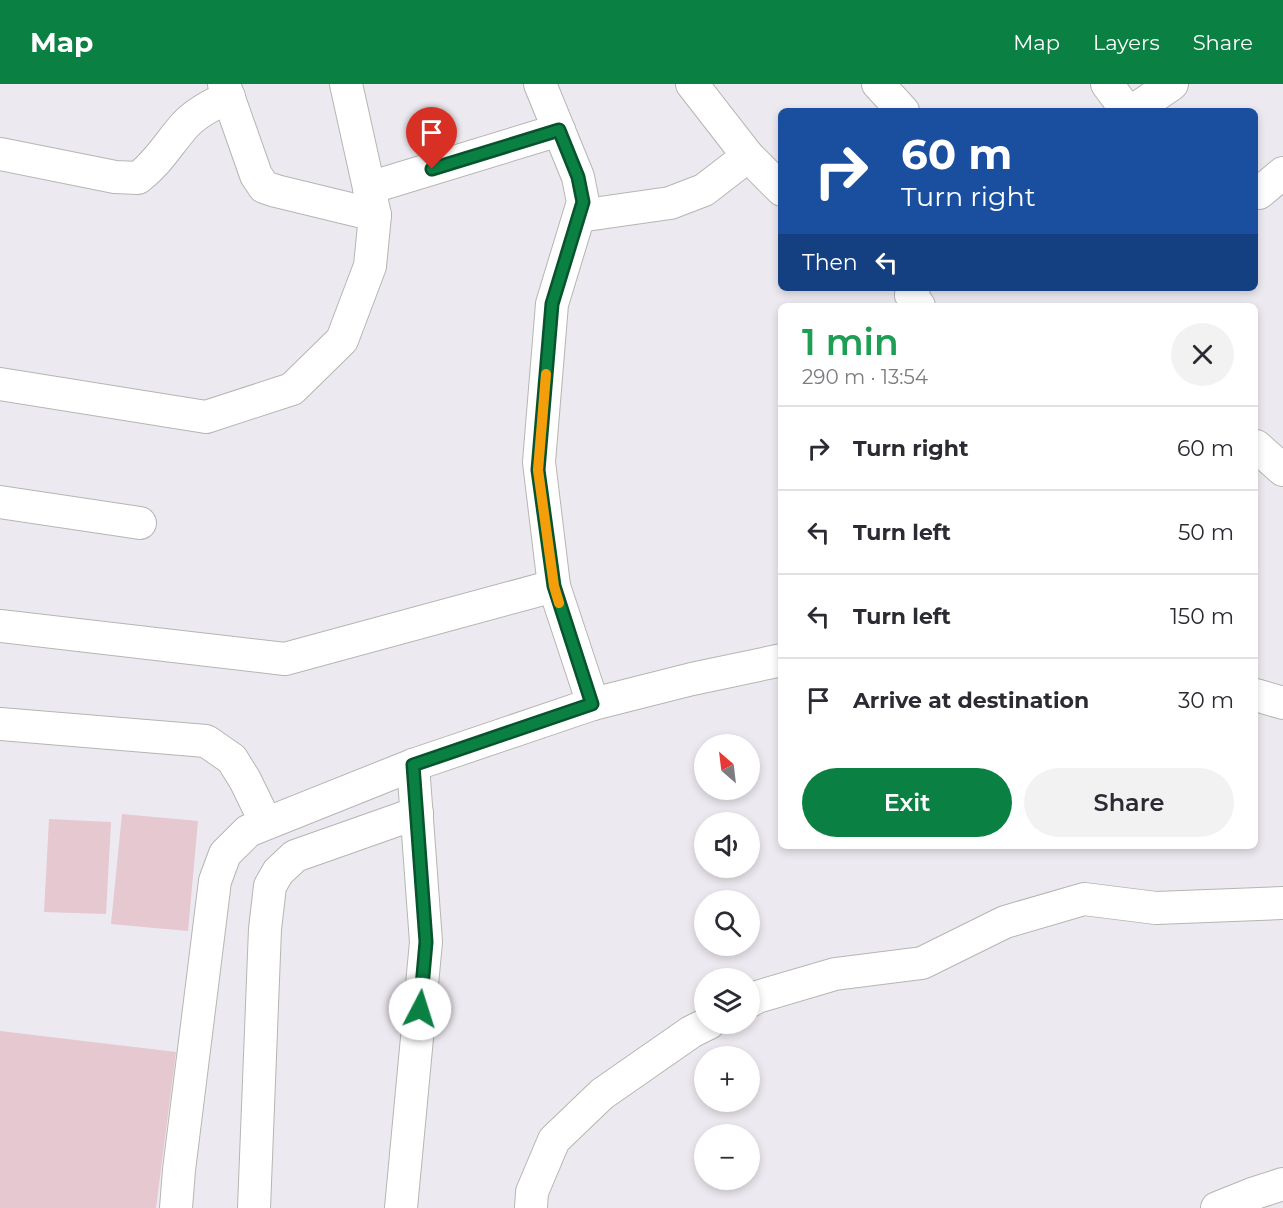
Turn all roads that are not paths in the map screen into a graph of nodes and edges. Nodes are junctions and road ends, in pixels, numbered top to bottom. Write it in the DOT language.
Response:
graph roads {
  1 [pos="346,84"];
  2 [pos="540,84"];
  3 [pos="692,84"];
  4 [pos="878,84"];
  5 [pos="1107,84"];
  6 [pos="1172,84"];
  7 [pos="226,91"];
  8 [pos="900,108"];
  9 [pos="1125,108"];
  10 [pos="1137,108"];
  11 [pos="559,130"];
  12 [pos="0,154"];
  13 [pos="748,156"];
  14 [pos="1283,173"];
  15 [pos="778,186"];
  16 [pos="1258,192"];
  17 [pos="372,202"];
  18 [pos="579,216"];
  19 [pos="0,384"];
  20 [pos="1258,448"];
  21 [pos="1283,470"];
  22 [pos="0,502"];
  23 [pos="140,523"];
  24 [pos="554,586"];
  25 [pos="0,626"];
  26 [pos="778,661"];
  27 [pos="1258,696"];
  28 [pos="1283,703"];
  29 [pos="592,704"];
  30 [pos="0,724"];
  31 [pos="413,765"];
  32 [pos="417,813"];
  33 [pos="266,823"];
  34 [pos="1283,903"];
  35 [pos="760,998"];
  36 [pos="694,1030"];
  37 [pos="1283,1184"];
  38 [pos="176,1208"];
  39 [pos="254,1208"];
  40 [pos="401,1208"];
  41 [pos="531,1208"];
  42 [pos="1217,1208"];
  1 -- 17 [label="street"];
  2 -- 11 [label="street"];
  3 -- 13 [label="street"];
  4 -- 8 [label="street"];
  5 -- 9 [label="street"];
  6 -- 10 [label="street"];
  7 -- 12 [label="street"];
  7 -- 17 [label="street"];
  11 -- 17 [label="street"];
  11 -- 18 [label="street"];
  13 -- 15 [label="street"];
  13 -- 18 [label="street"];
  14 -- 16 [label="street"];
  17 -- 19 [label="street"];
  18 -- 24 [label="street"];
  20 -- 21 [label="street"];
  22 -- 23 [label="street"];
  24 -- 25 [label="street"];
  24 -- 29 [label="street"];
  26 -- 29 [label="street"];
  27 -- 28 [label="street"];
  29 -- 31 [label="street"];
  30 -- 33 [label="street"];
  31 -- 32 [label="street"];
  31 -- 33 [label="street"];
  32 -- 39 [label="street"];
  32 -- 40 [label="street"];
  33 -- 38 [label="street"];
  34 -- 35 [label="street"];
  36 -- 41 [label="street"];
  37 -- 42 [label="street"];
}
